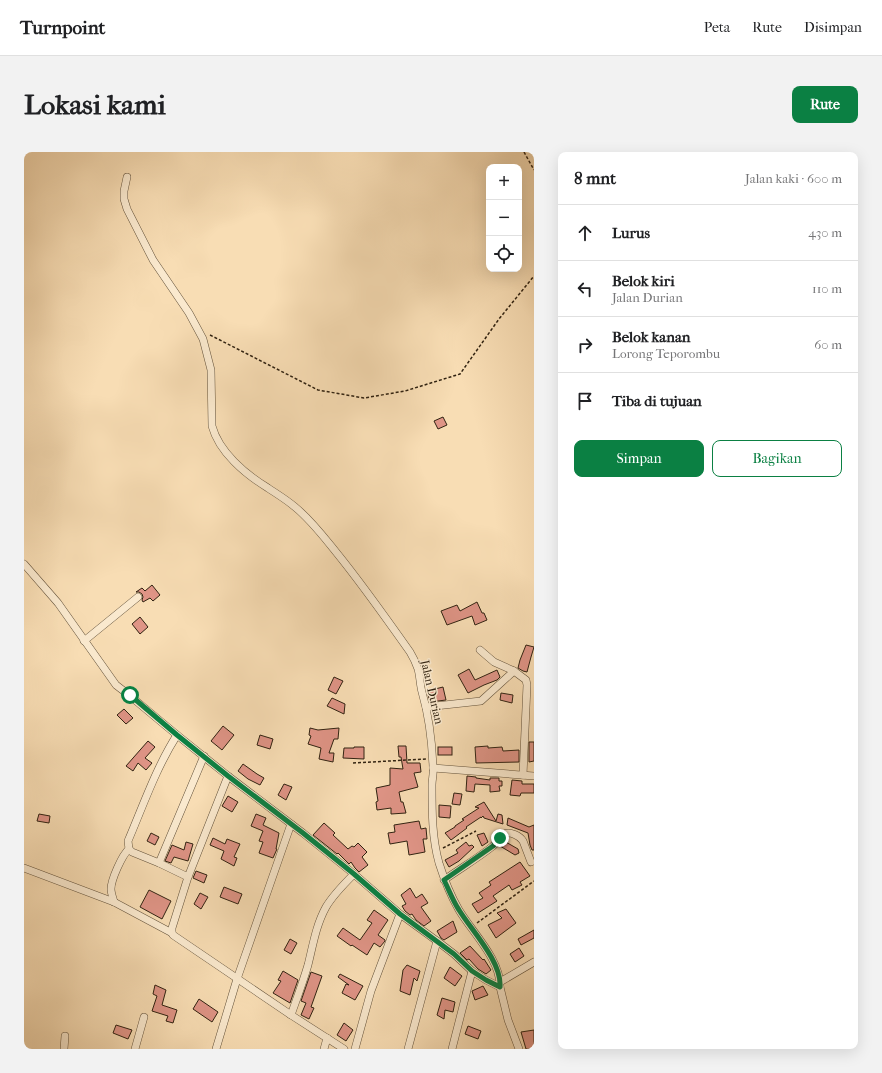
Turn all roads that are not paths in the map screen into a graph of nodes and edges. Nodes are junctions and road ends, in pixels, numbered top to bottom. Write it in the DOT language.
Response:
graph roads {
  1 [pos="127,177"];
  2 [pos="24,564"];
  3 [pos="138,597"];
  4 [pos="84,641"];
  5 [pos="480,650"];
  6 [pos="514,671"];
  7 [pos="426,707"];
  8 [pos="177,735"];
  9 [pos="204,756"];
  10 [pos="433,768"];
  11 [pos="523,775"];
  12 [pos="228,776"];
  13 [pos="534,776"];
  14 [pos="291,824"];
  15 [pos="129,849"];
  16 [pos="531,862"];
  17 [pos="159,863"];
  18 [pos="24,868"];
  19 [pos="354,874"];
  20 [pos="188,877"];
  21 [pos="444,880"];
  22 [pos="114,902"];
  23 [pos="400,914"];
  24 [pos="172,933"];
  25 [pos="437,941"];
  26 [pos="534,962"];
  27 [pos="472,971"];
  28 [pos="237,979"];
  29 [pos="500,984"];
  30 [pos="291,1015"];
  31 [pos="144,1017"];
  32 [pos="65,1036"];
  33 [pos="327,1038"];
  34 [pos="64,1049"];
  35 [pos="135,1049"];
  36 [pos="216,1049"];
  37 [pos="324,1049"];
  38 [pos="344,1049"];
  39 [pos="355,1049"];
  40 [pos="408,1049"];
  41 [pos="452,1049"];
  42 [pos="519,1049"];
  1 -- 7 [label="street, Jalan Durian"];
  2 -- 4 [label="street"];
  3 -- 4 [label="street"];
  4 -- 8 [label="street"];
  5 -- 6 [label="street"];
  6 -- 7 [label="street"];
  6 -- 11 [label="street"];
  7 -- 10 [label="street, Jalan Durian"];
  8 -- 9 [label="street"];
  8 -- 15 [label="street"];
  9 -- 12 [label="street"];
  9 -- 17 [label="street"];
  10 -- 11 [label="street"];
  10 -- 21 [label="street, Jalan Durian"];
  11 -- 13 [label="street"];
  12 -- 14 [label="street"];
  12 -- 20 [label="street"];
  14 -- 19 [label="street"];
  14 -- 28 [label="street"];
  15 -- 17 [label="street"];
  15 -- 22 [label="street"];
  16 -- 21 [label="street"];
  17 -- 20 [label="street"];
  18 -- 22 [label="street"];
  19 -- 23 [label="street"];
  19 -- 30 [label="street"];
  20 -- 24 [label="street"];
  21 -- 29 [label="street, Jalan Durian"];
  22 -- 24 [label="street"];
  23 -- 25 [label="street"];
  23 -- 39 [label="street"];
  24 -- 28 [label="street"];
  25 -- 27 [label="street"];
  25 -- 40 [label="street"];
  26 -- 29 [label="street"];
  27 -- 29 [label="street"];
  27 -- 41 [label="street"];
  28 -- 30 [label="street"];
  28 -- 36 [label="street"];
  29 -- 42 [label="street, Jalan Durian"];
  30 -- 33 [label="street"];
  31 -- 35 [label="street"];
  32 -- 34 [label="street"];
  33 -- 37 [label="street"];
  33 -- 38 [label="street"];
}
